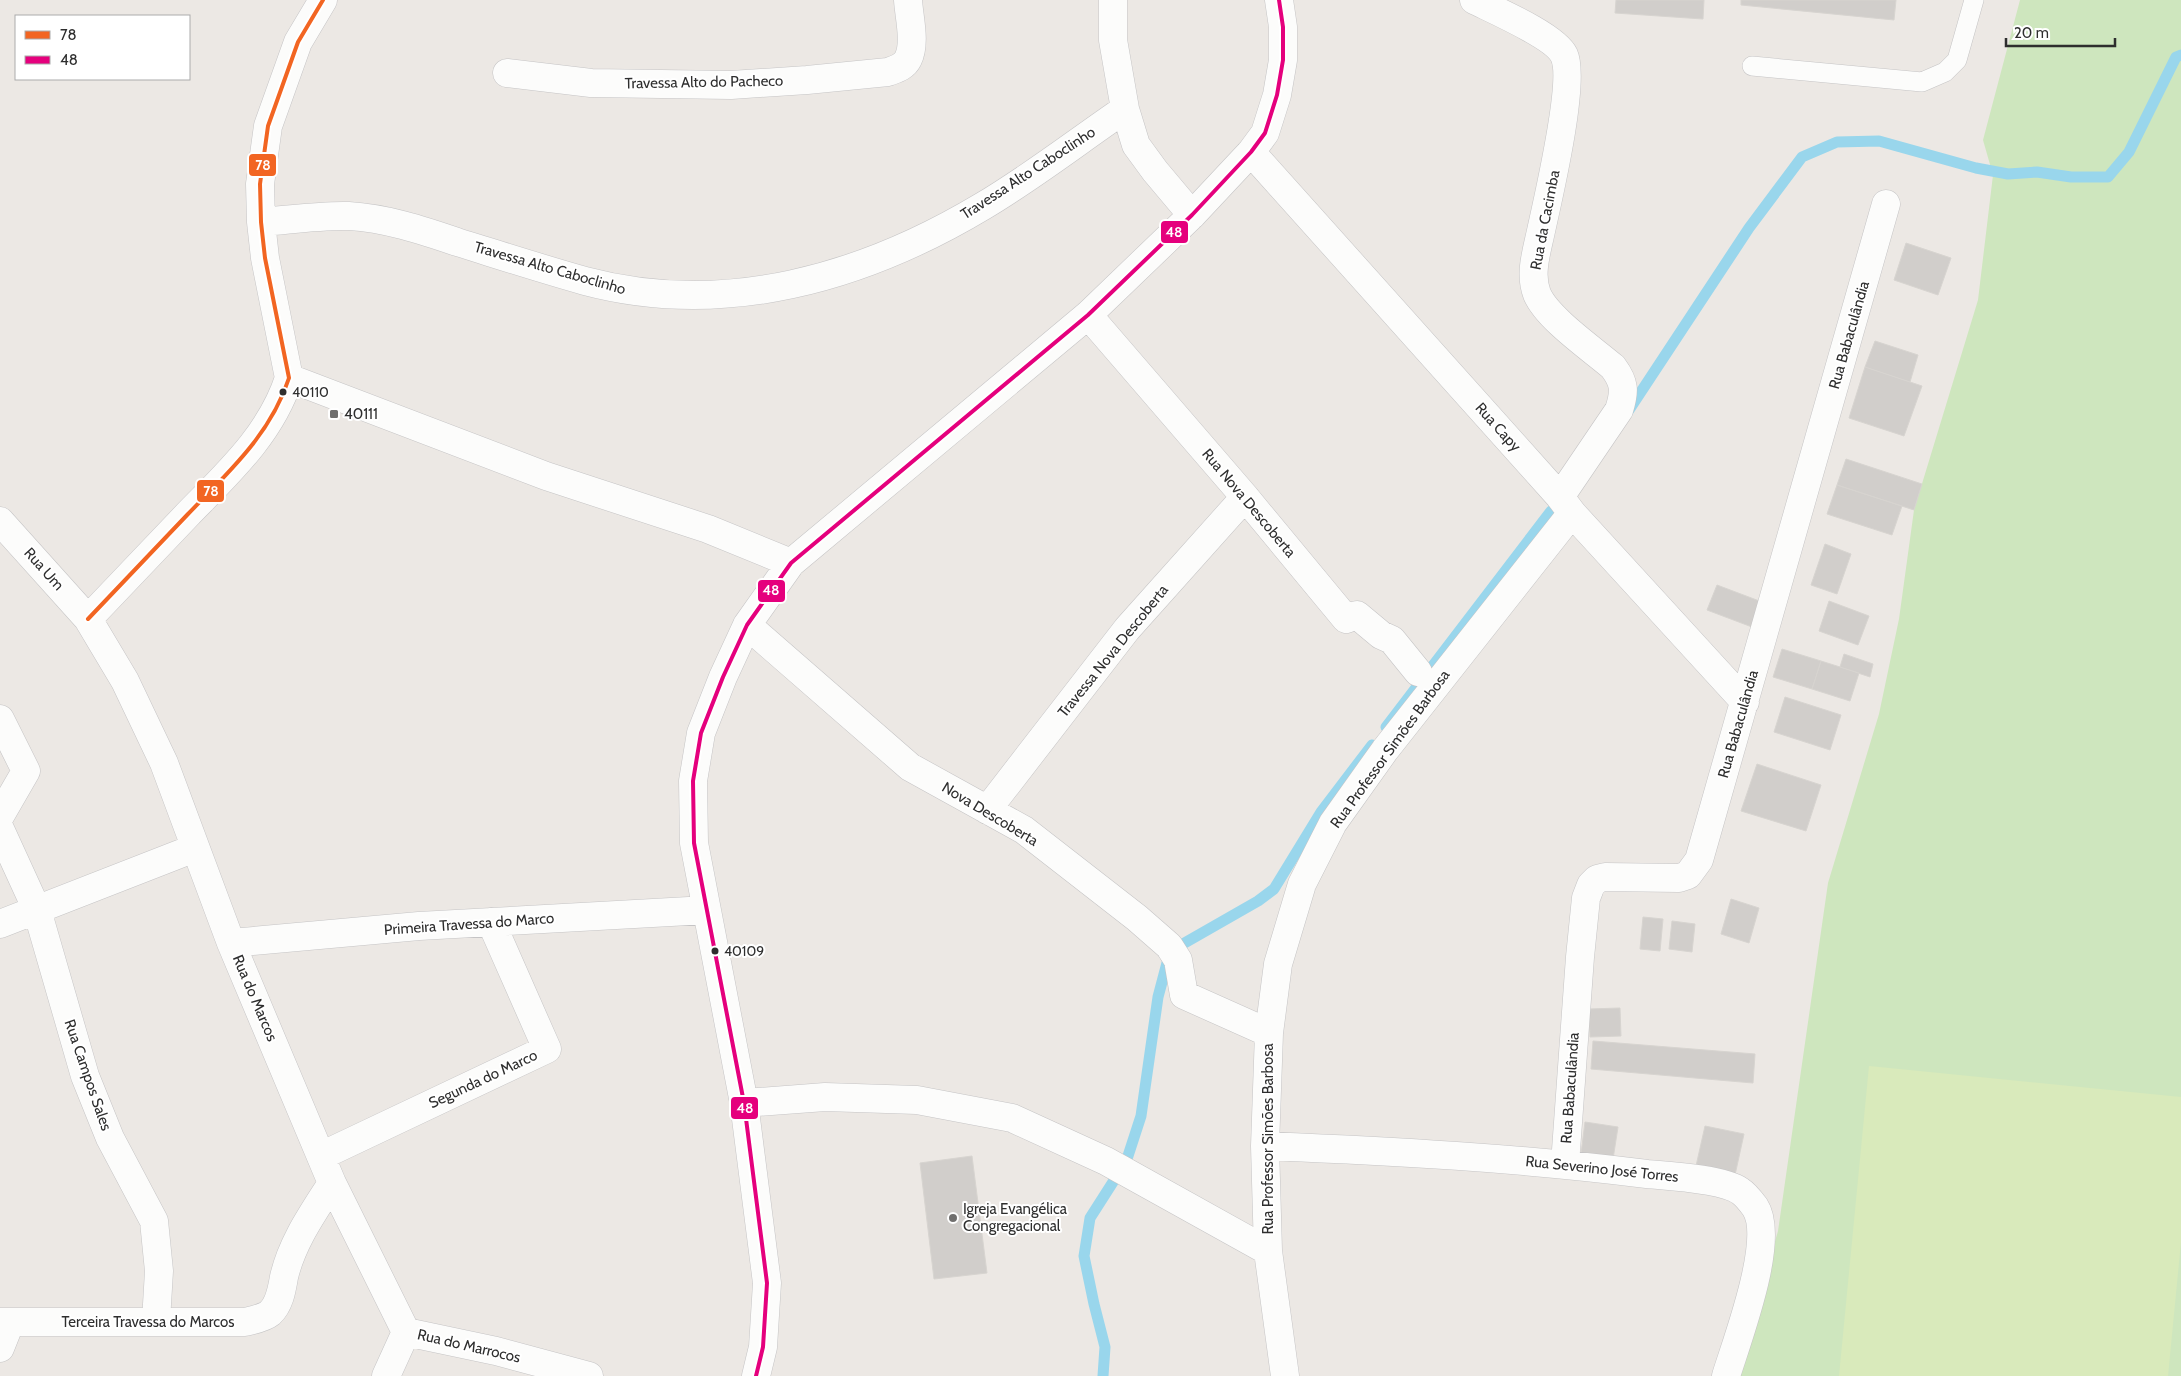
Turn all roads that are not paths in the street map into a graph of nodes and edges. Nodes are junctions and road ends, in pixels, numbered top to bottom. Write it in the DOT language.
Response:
graph roads {
  1 [pos="323,0"];
  2 [pos="908,0"];
  3 [pos="1113,0"];
  4 [pos="1279,0"];
  5 [pos="1474,0"];
  6 [pos="1974,0"];
  7 [pos="1752,66"];
  8 [pos="507,74"];
  9 [pos="1125,109"];
  10 [pos="1251,152"];
  11 [pos="1886,204"];
  12 [pos="1192,215"];
  13 [pos="261,222"];
  14 [pos="1088,314"];
  15 [pos="289,378"];
  16 [pos="1245,497"];
  17 [pos="1566,505"];
  18 [pos="0,521"];
  19 [pos="791,563"];
  20 [pos="88,619"];
  21 [pos="748,625"];
  22 [pos="1418,672"];
  23 [pos="1745,702"];
  24 [pos="0,719"];
  25 [pos="987,810"];
  26 [pos="0,816"];
  27 [pos="0,829"];
  28 [pos="195,848"];
  29 [pos="37,910"];
  30 [pos="707,910"];
  31 [pos="491,922"];
  32 [pos="0,924"];
  33 [pos="231,943"];
  34 [pos="1269,1033"];
  35 [pos="744,1103"];
  36 [pos="1265,1146"];
  37 [pos="321,1156"];
  38 [pos="1565,1164"];
  39 [pos="332,1183"];
  40 [pos="1268,1250"];
  41 [pos="156,1321"];
  42 [pos="5,1323"];
  43 [pos="406,1332"];
  44 [pos="0,1348"];
  45 [pos="535,1369"];
  46 [pos="386,1376"];
  47 [pos="589,1376"];
  48 [pos="756,1376"];
  49 [pos="1285,1376"];
  50 [pos="1726,1376"];
  1 -- 13 [label="street"];
  2 -- 8 [label="street, Travessa Alto do Pacheco"];
  3 -- 9 [label="street"];
  4 -- 10 [label="street"];
  5 -- 17 [label="street, Rua da Cacimba"];
  6 -- 7 [label="lane"];
  9 -- 12 [label="street"];
  9 -- 13 [label="street, Travessa Alto Caboclinho"];
  10 -- 12 [label="street"];
  10 -- 17 [label="street, Rua Capy"];
  11 -- 23 [label="street, Rua Babaculândia"];
  12 -- 14 [label="street"];
  13 -- 15 [label="street"];
  14 -- 16 [label="street, Rua Nova Descoberta"];
  14 -- 19 [label="street"];
  15 -- 19 [label="street"];
  15 -- 20 [label="street"];
  16 -- 22 [label="street, Rua Nova Descoberta"];
  16 -- 25 [label="street, Travessa Nova Descoberta"];
  17 -- 23 [label="street, Rua Capy"];
  17 -- 34 [label="street, Rua Professor Simões Barbosa"];
  18 -- 20 [label="street, Rua Um"];
  19 -- 21 [label="street"];
  20 -- 28 [label="street, Rua do Marcos"];
  21 -- 25 [label="street, Nova Descoberta"];
  21 -- 30 [label="street"];
  23 -- 38 [label="street, Rua Babaculândia"];
  24 -- 26 [label="street"];
  25 -- 34 [label="street, Nova Descoberta"];
  27 -- 29 [label="street, Rua Campos Sales"];
  28 -- 29 [label="street"];
  28 -- 33 [label="street, Rua do Marcos"];
  29 -- 32 [label="street"];
  29 -- 41 [label="street, Rua Campos Sales"];
  30 -- 31 [label="street, Primeira Travessa do Marco"];
  30 -- 35 [label="street"];
  31 -- 33 [label="street, Primeira Travessa do Marco"];
  31 -- 37 [label="street, Segunda do Marco"];
  33 -- 37 [label="street, Rua do Marcos"];
  34 -- 36 [label="street, Rua Professor Simões Barbosa"];
  35 -- 40 [label="street"];
  35 -- 48 [label="street"];
  36 -- 38 [label="street, Rua Severino José Torres"];
  36 -- 40 [label="street, Rua Professor Simões Barbosa"];
  37 -- 39 [label="street, Rua do Marcos"];
  38 -- 50 [label="street, Rua Severino José Torres"];
  39 -- 41 [label="street, Terceira Travessa do Marcos"];
  39 -- 43 [label="street, Rua do Marcos"];
  40 -- 49 [label="street, Rua Professor Simões Barbosa"];
  41 -- 42 [label="street, Terceira Travessa do Marcos"];
  42 -- 44 [label="street"];
  43 -- 45 [label="street, Rua do Marrocos"];
  43 -- 46 [label="street"];
  45 -- 47 [label="street, Rua do Marrocos"];
}
